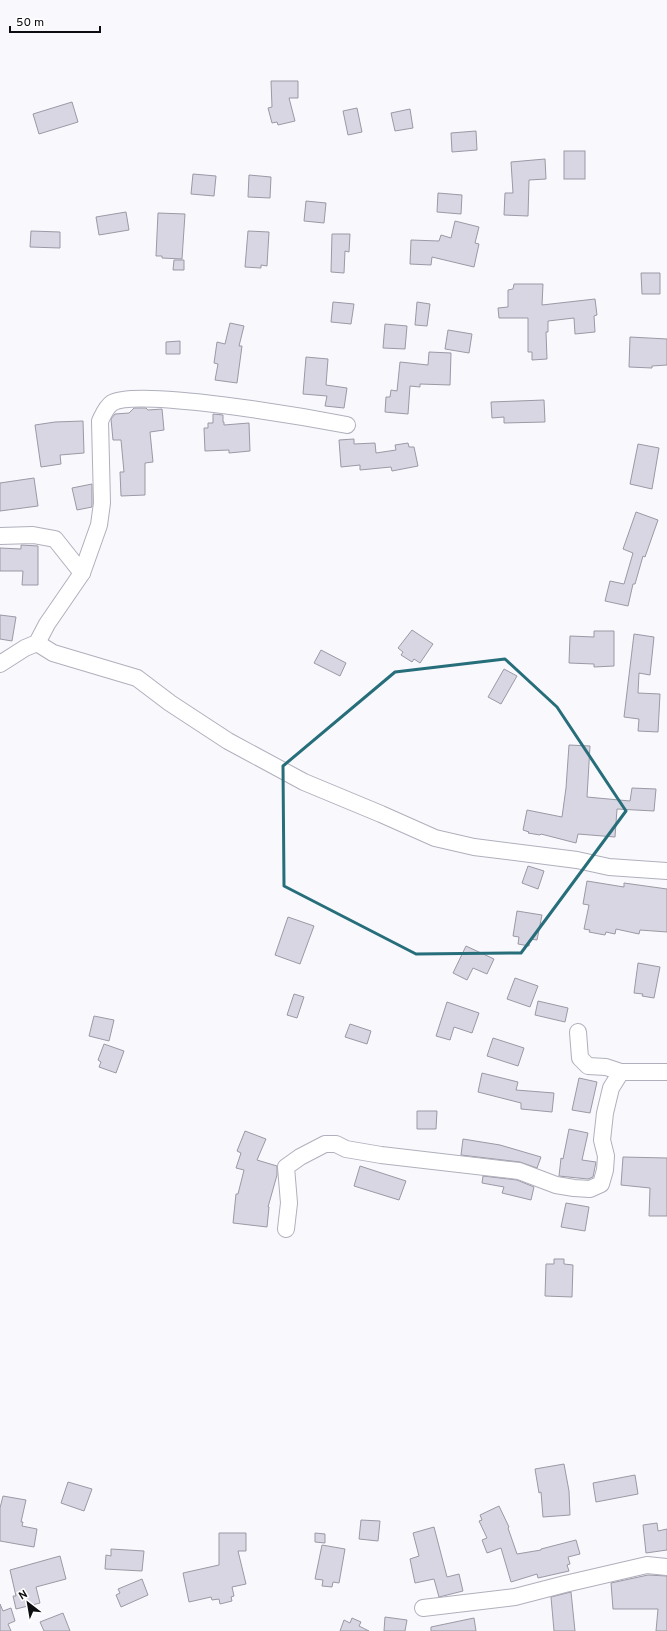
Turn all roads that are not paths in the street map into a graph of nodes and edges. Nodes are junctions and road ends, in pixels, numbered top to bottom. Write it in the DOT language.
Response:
graph roads {
  1 [pos="347,425"];
  2 [pos="0,536"];
  3 [pos="82,573"];
  4 [pos="37,643"];
  5 [pos="0,664"];
  6 [pos="667,871"];
  7 [pos="578,1032"];
  8 [pos="621,1072"];
  9 [pos="667,1072"];
  10 [pos="286,1229"];
  11 [pos="667,1567"];
  12 [pos="423,1608"];
  1 -- 3 [label="street"];
  2 -- 3 [label="street"];
  3 -- 4 [label="street"];
  4 -- 5 [label="street"];
  4 -- 6 [label="street"];
  7 -- 8 [label="street"];
  8 -- 9 [label="street"];
  8 -- 10 [label="street"];
  11 -- 12 [label="street"];
}
